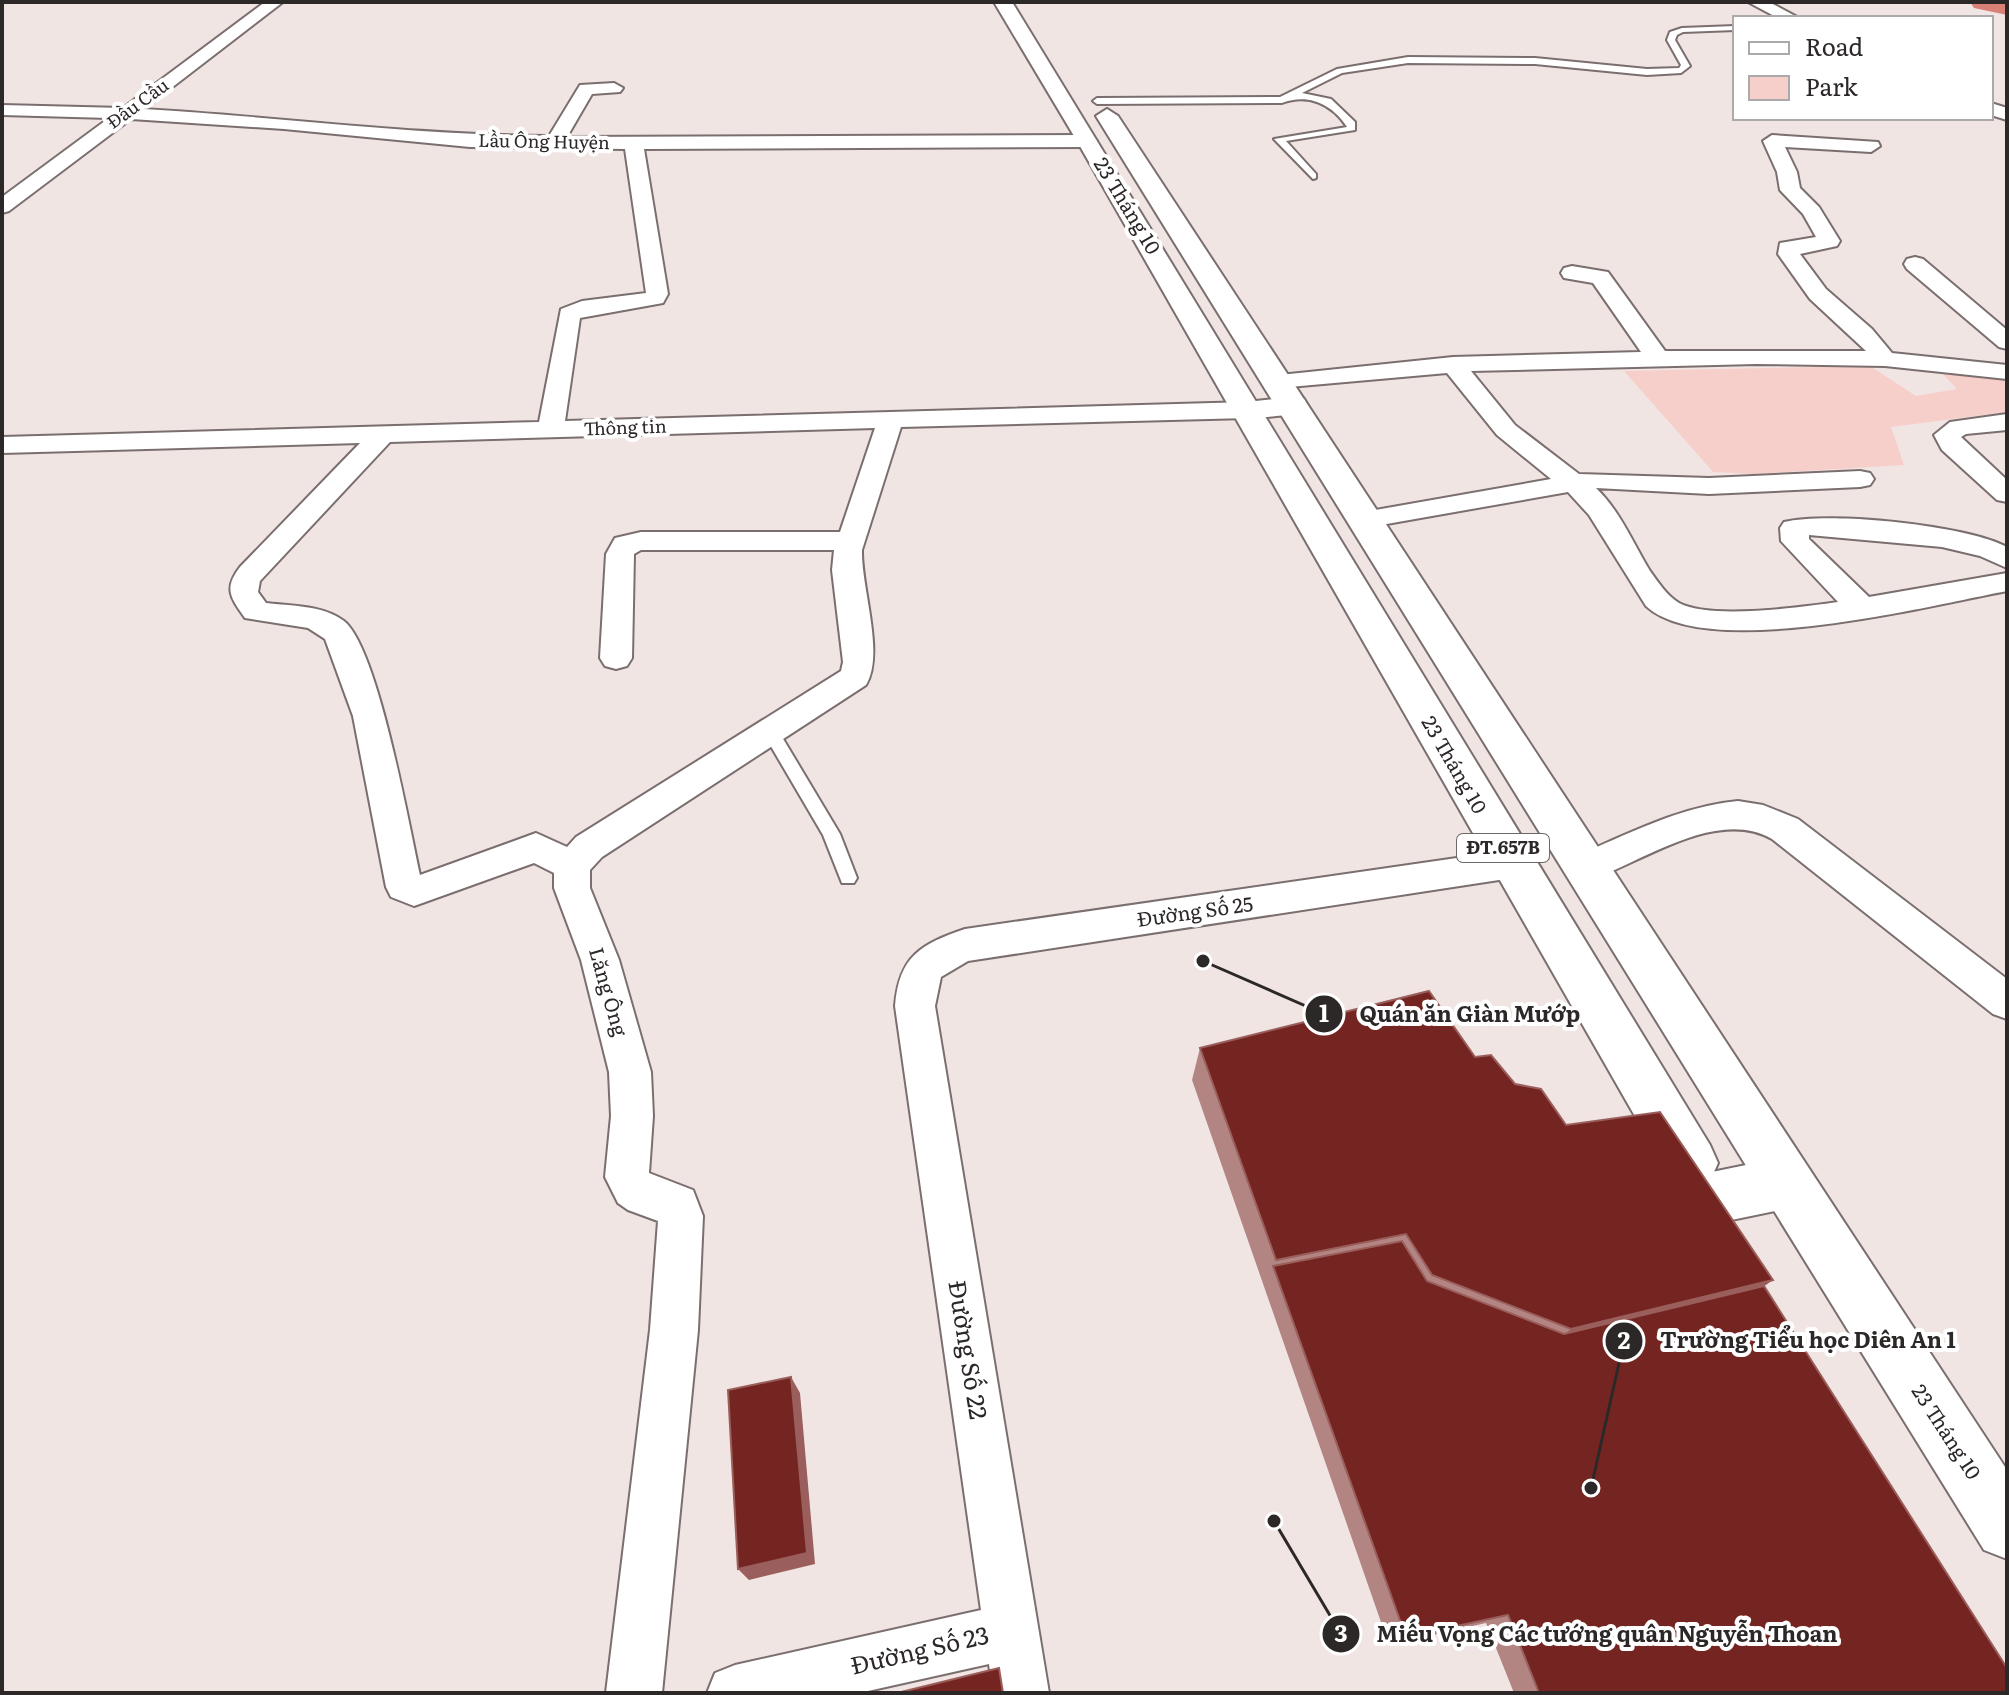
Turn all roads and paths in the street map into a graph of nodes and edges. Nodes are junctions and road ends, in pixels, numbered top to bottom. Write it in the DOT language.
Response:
graph roads {
  1 [pos="275,2"];
  2 [pos="1003,2"];
  3 [pos="1032,2"];
  4 [pos="1756,2"];
  5 [pos="1787,16"];
  6 [pos="1733,28"];
  7 [pos="614,88"];
  8 [pos="1296,95"];
  9 [pos="2,110"];
  10 [pos="75,111"];
  11 [pos="124,113"];
  12 [pos="1092,121"];
  13 [pos="17,129"];
  14 [pos="554,143"];
  15 [pos="634,143"];
  16 [pos="1871,146"];
  17 [pos="1313,176"];
  18 [pos="2,207"];
  19 [pos="1915,264"];
  20 [pos="1572,273"];
  21 [pos="2007,342"];
  22 [pos="1658,359"];
  23 [pos="1885,359"];
  24 [pos="1453,364"];
  25 [pos="2007,372"];
  26 [pos="1273,399"];
  27 [pos="890,421"];
  28 [pos="2007,422"];
  29 [pos="551,430"];
  30 [pos="382,435"];
  31 [pos="2,446"];
  32 [pos="1860,479"];
  33 [pos="1575,483"];
  34 [pos="2007,494"];
  35 [pos="1364,520"];
  36 [pos="850,541"];
  37 [pos="2007,559"];
  38 [pos="2007,582"];
  39 [pos="1862,608"];
  40 [pos="616,658"];
  41 [pos="770,731"];
  42 [pos="1512,864"];
  43 [pos="572,866"];
  44 [pos="1587,867"];
  45 [pos="848,878"];
  46 [pos="2007,1002"];
  47 [pos="915,1006"];
  48 [pos="1785,1183"];
  49 [pos="2007,1527"];
  50 [pos="1011,1631"];
  51 [pos="634,1693"];
  52 [pos="735,1693"];
  53 [pos="1021,1693"];
  1 -- 11 [label="street, Đầu Cầu"];
  2 -- 12 [label="main road, 23 Tháng 10 / ĐT.657B"];
  3 -- 12 [label="main road, 23 Tháng 10 / ĐT.657B"];
  4 -- 5 [label="street"];
  6 -- 8 [label="lane"];
  7 -- 14 [label="street"];
  8 -- 12 [label="lane"];
  8 -- 17 [label="lane"];
  9 -- 10 [label="street, Lầu Ông Huyện"];
  10 -- 11 [label="street, Lầu Ông Huyện"];
  10 -- 13 [label="street"];
  11 -- 14 [label="street, Lầu Ông Huyện"];
  11 -- 18 [label="street, Đầu Cầu"];
  12 -- 15 [label="street, Lầu Ông Huyện"];
  12 -- 26 [label="main road, 23 Tháng 10 / ĐT.657B"];
  14 -- 15 [label="street, Lầu Ông Huyện"];
  15 -- 29 [label="street"];
  16 -- 23 [label="street"];
  19 -- 21 [label="street"];
  20 -- 22 [label="street"];
  22 -- 23 [label="street, Thông tin"];
  22 -- 24 [label="street, Thông tin"];
  23 -- 25 [label="street, Thông tin"];
  24 -- 26 [label="street, Thông tin"];
  24 -- 33 [label="street"];
  26 -- 27 [label="street, Thông tin"];
  26 -- 35 [label="main road, 23 Tháng 10 / ĐT.657B"];
  26 -- 42 [label="main road, 23 Tháng 10 / ĐT.657B"];
  27 -- 29 [label="street, Thông tin"];
  27 -- 36 [label="street"];
  28 -- 34 [label="street"];
  29 -- 30 [label="street, Thông tin"];
  30 -- 31 [label="street, Thông tin"];
  30 -- 43 [label="street"];
  32 -- 33 [label="street"];
  33 -- 35 [label="street"];
  33 -- 39 [label="street"];
  35 -- 44 [label="main road, 23 Tháng 10 / ĐT.657B"];
  36 -- 40 [label="street"];
  36 -- 41 [label="street"];
  37 -- 39 [label="street"];
  38 -- 39 [label="street"];
  41 -- 43 [label="street"];
  41 -- 45 [label="lane"];
  42 -- 47 [label="street, Đường Số 25"];
  42 -- 48 [label="main road, 23 Tháng 10 / ĐT.657B"];
  43 -- 51 [label="street, Lăng Ông"];
  44 -- 46 [label="street"];
  44 -- 48 [label="main road, 23 Tháng 10 / ĐT.657B"];
  47 -- 50 [label="street, Đường Số 22"];
  48 -- 49 [label="main road, 23 Tháng 10 / ĐT.657B"];
  50 -- 52 [label="street, Đường Số 23"];
  50 -- 53 [label="street, Đường Số 22"];
}
